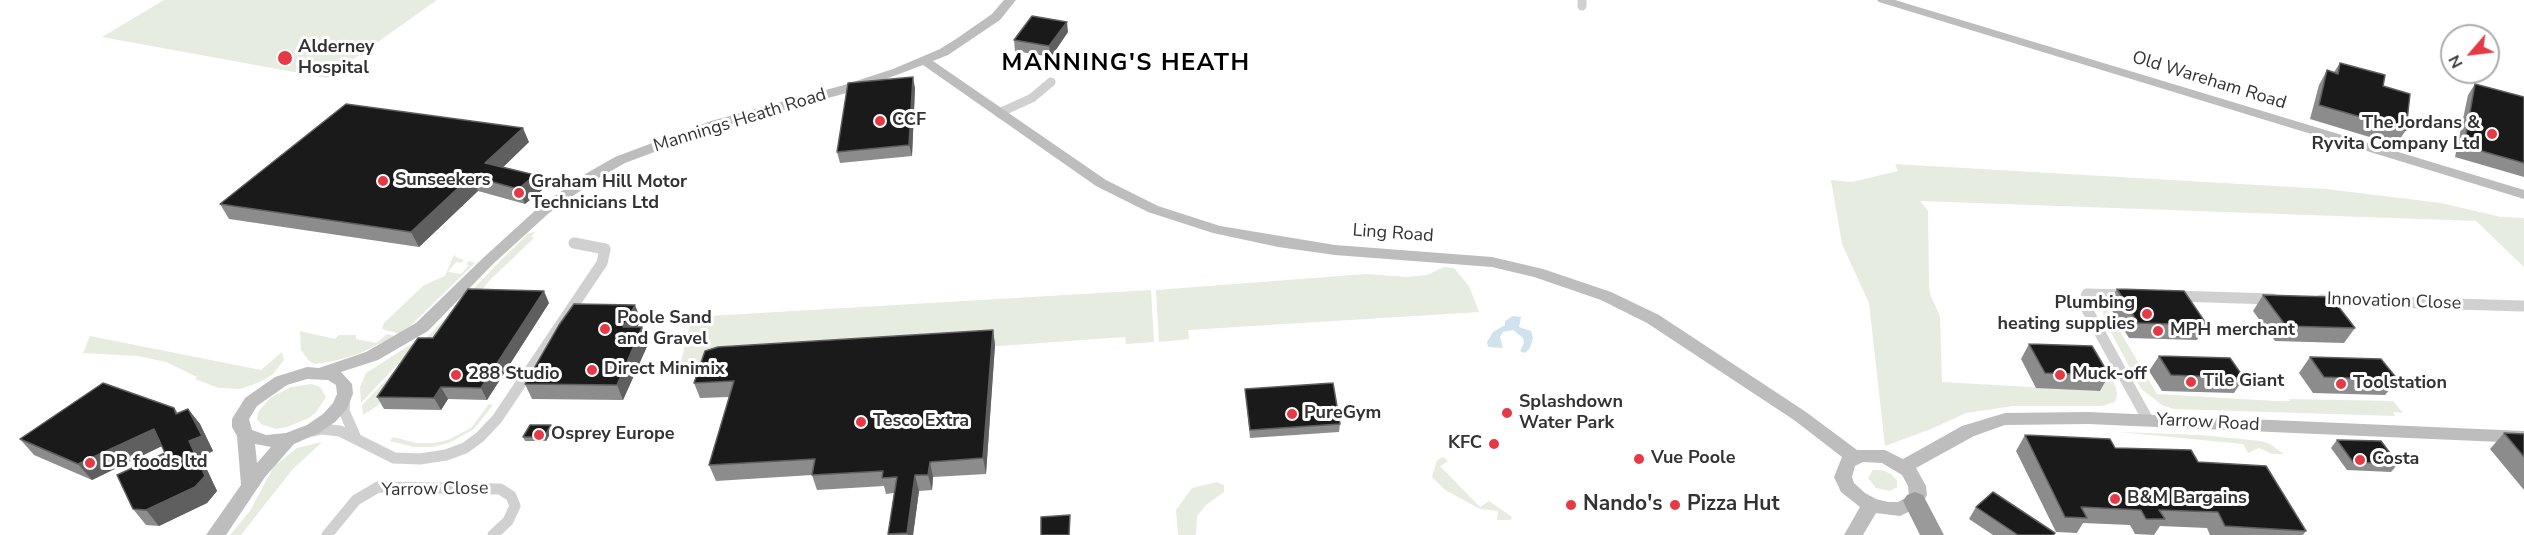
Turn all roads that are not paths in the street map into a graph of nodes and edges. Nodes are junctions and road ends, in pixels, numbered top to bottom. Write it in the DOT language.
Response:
graph roads {
  1 [pos="1010,0"];
  2 [pos="1883,0"];
  3 [pos="924,60"];
  4 [pos="1051,82"];
  5 [pos="999,113"];
  6 [pos="2524,195"];
  7 [pos="574,243"];
  8 [pos="2143,296"];
  9 [pos="2165,296"];
  10 [pos="2286,299"];
  11 [pos="2308,300"];
  12 [pos="2522,306"];
  13 [pos="372,356"];
  14 [pos="321,373"];
  15 [pos="346,391"];
  16 [pos="2148,420"];
  17 [pos="306,432"];
  18 [pos="246,435"];
  19 [pos="355,436"];
  20 [pos="2524,437"];
  21 [pos="288,439"];
  22 [pos="1854,457"];
  23 [pos="1903,467"];
  24 [pos="250,485"];
  25 [pos="1915,501"];
  26 [pos="1871,505"];
  27 [pos="215,535"];
  28 [pos="327,535"];
  29 [pos="493,535"];
  30 [pos="1853,535"];
  31 [pos="1932,535"];
  1 -- 3 [label="street, Mannings Heath Road"];
  2 -- 6 [label="street, Old Wareham Road"];
  3 -- 5 [label="street, Ling Road"];
  3 -- 13 [label="street, Mannings Heath Road"];
  4 -- 5 [label="street"];
  5 -- 22 [label="street, Ling Road"];
  7 -- 19 [label="street"];
  8 -- 16 [label="street"];
  9 -- 10 [label="street"];
  11 -- 12 [label="street, Innovation Close"];
  13 -- 14 [label="street, Mannings Heath Road"];
  13 -- 15 [label="street, Mannings Heath Road"];
  14 -- 15 [label="street"];
  14 -- 18 [label="street, Mannings Heath Road"];
  15 -- 17 [label="street, Mannings Heath Road"];
  15 -- 19 [label="street"];
  16 -- 20 [label="street, Yarrow Road"];
  16 -- 23 [label="street, Yarrow Road"];
  17 -- 19 [label="street"];
  17 -- 21 [label="street, Mannings Heath Road"];
  18 -- 21 [label="street"];
  18 -- 24 [label="street"];
  21 -- 24 [label="street"];
  22 -- 23 [label="street"];
  22 -- 26 [label="street"];
  23 -- 25 [label="street"];
  24 -- 27 [label="street"];
  25 -- 26 [label="street"];
  25 -- 31 [label="highway"];
  26 -- 30 [label="street"];
  28 -- 29 [label="street, Yarrow Close"];
}
